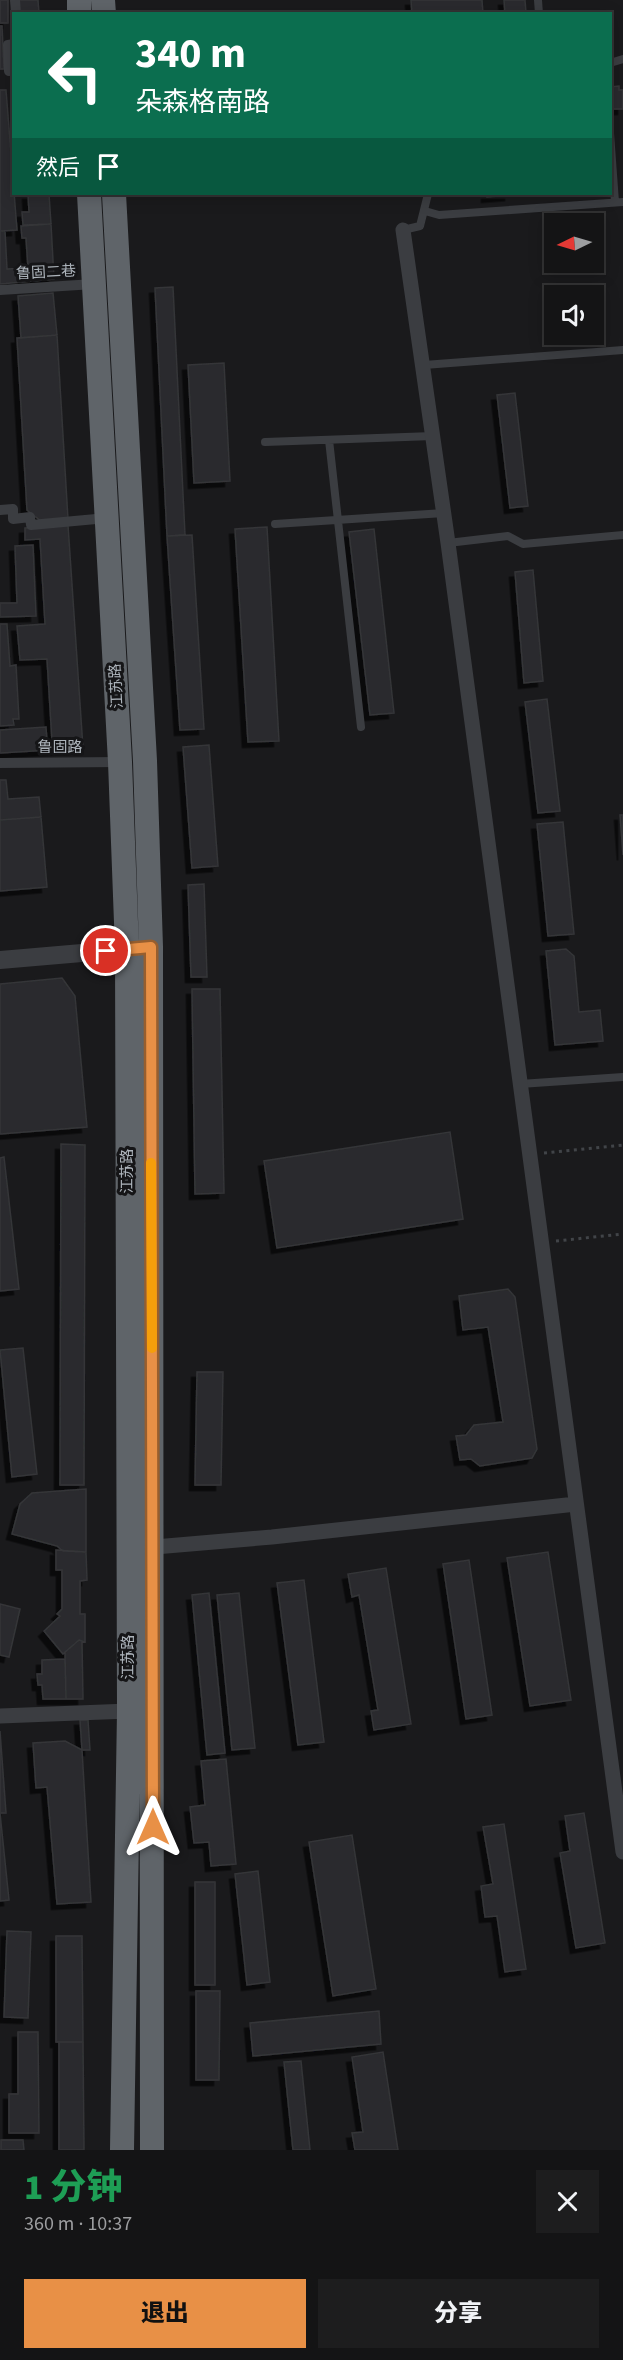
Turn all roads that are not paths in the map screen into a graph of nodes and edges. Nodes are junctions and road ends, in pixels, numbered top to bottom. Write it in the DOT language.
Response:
graph roads {
  1 [pos="12,44"];
  2 [pos="8,72"];
  3 [pos="612,148"];
  4 [pos="89,195"];
  5 [pos="114,195"];
  6 [pos="428,195"];
  7 [pos="619,202"];
  8 [pos="425,211"];
  9 [pos="403,230"];
  10 [pos="94,284"];
  11 [pos="0,290"];
  12 [pos="623,350"];
  13 [pos="424,365"];
  14 [pos="434,436"];
  15 [pos="328,440"];
  16 [pos="266,442"];
  17 [pos="0,510"];
  18 [pos="444,513"];
  19 [pos="107,518"];
  20 [pos="338,520"];
  21 [pos="276,524"];
  22 [pos="623,535"];
  23 [pos="448,543"];
  24 [pos="362,728"];
  25 [pos="120,762"];
  26 [pos="0,763"];
  27 [pos="139,948"];
  28 [pos="0,960"];
  29 [pos="623,1077"];
  30 [pos="520,1084"];
  31 [pos="576,1504"];
  32 [pos="152,1547"];
  33 [pos="128,1549"];
  34 [pos="129,1712"];
  35 [pos="0,1716"];
  36 [pos="623,1852"];
  37 [pos="122,2150"];
  38 [pos="152,2150"];
  1 -- 2 [label="street"];
  3 -- 7 [label="lane"];
  4 -- 10 [label="highway, 江苏路"];
  5 -- 27 [label="highway, 江苏路"];
  6 -- 8 [label="lane"];
  7 -- 8 [label="lane"];
  8 -- 9 [label="lane"];
  9 -- 13 [label="street"];
  10 -- 11 [label="street, 鲁固二巷"];
  10 -- 19 [label="highway, 江苏路"];
  12 -- 13 [label="lane"];
  13 -- 14 [label="street"];
  14 -- 15 [label="lane"];
  14 -- 18 [label="street"];
  15 -- 16 [label="lane"];
  15 -- 20 [label="lane"];
  17 -- 19 [label="street"];
  18 -- 20 [label="lane"];
  18 -- 23 [label="street"];
  19 -- 25 [label="highway, 江苏路"];
  20 -- 21 [label="lane"];
  20 -- 24 [label="lane"];
  22 -- 23 [label="lane"];
  23 -- 30 [label="street"];
  25 -- 26 [label="street, 鲁固路"];
  25 -- 27 [label="highway, 江苏路"];
  27 -- 28 [label="street"];
  27 -- 32 [label="highway, 江苏路"];
  27 -- 33 [label="highway, 江苏路"];
  29 -- 30 [label="lane"];
  30 -- 31 [label="street"];
  31 -- 32 [label="street"];
  31 -- 36 [label="street"];
  32 -- 33 [label="street"];
  32 -- 38 [label="highway, 江苏路"];
  33 -- 34 [label="highway, 江苏路"];
  34 -- 35 [label="street"];
  34 -- 37 [label="highway, 江苏路"];
}
